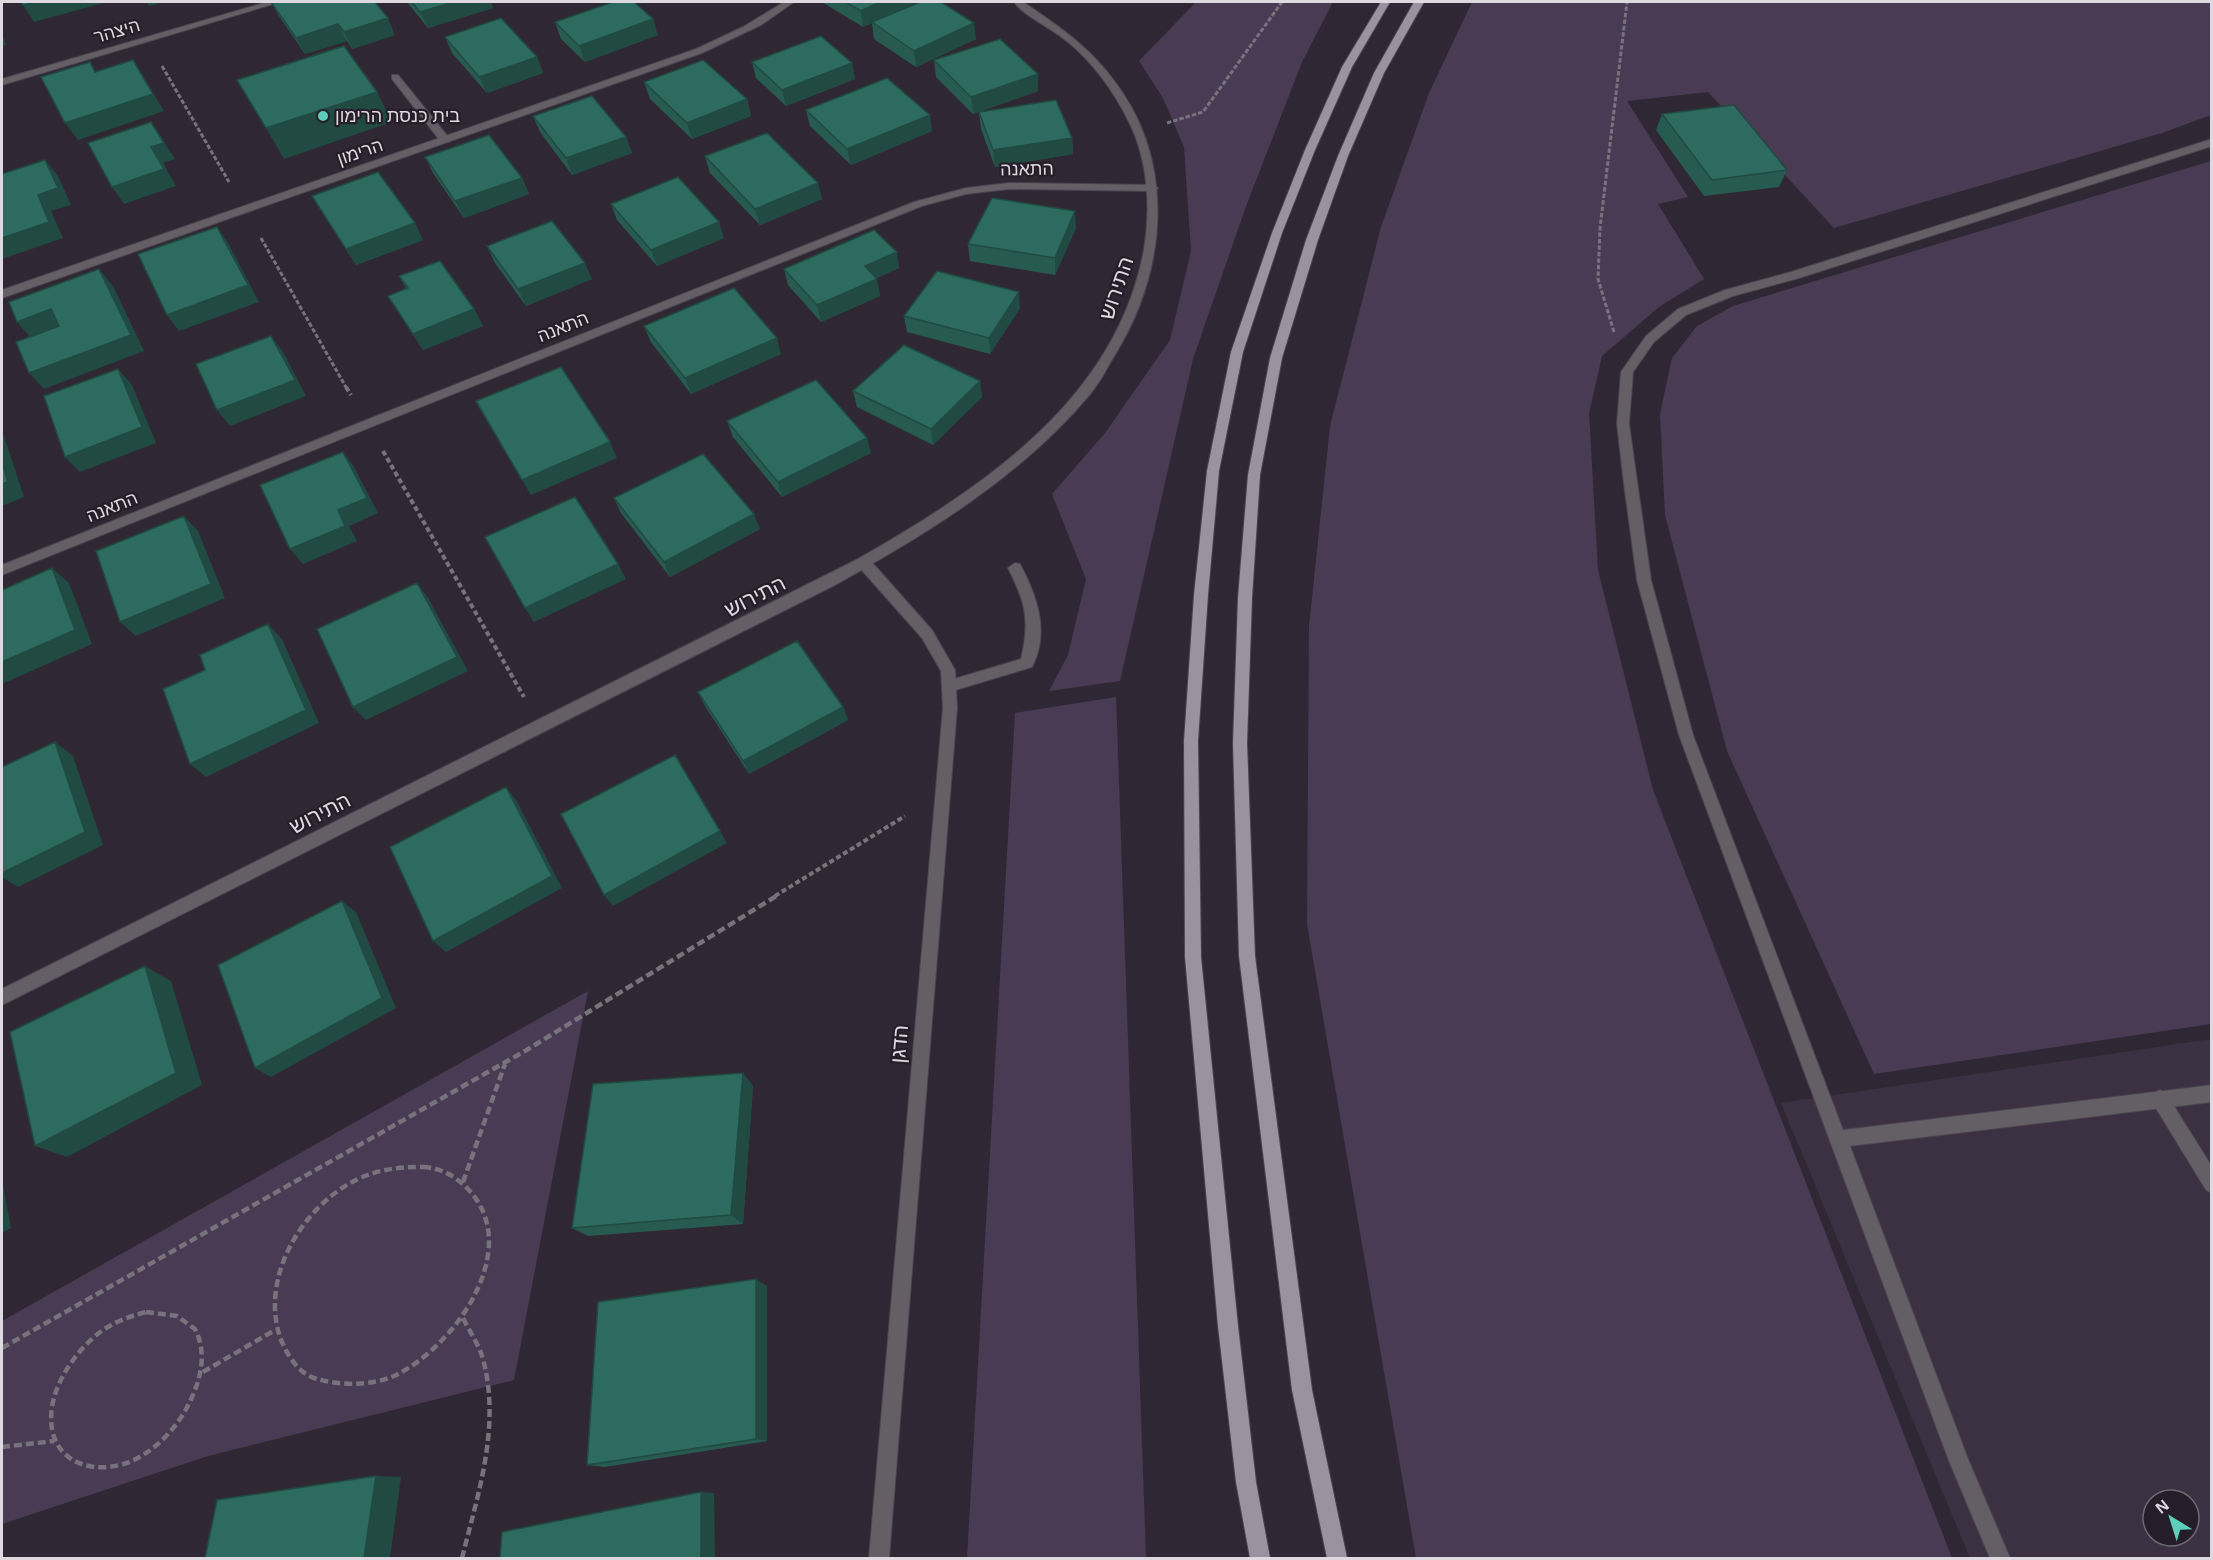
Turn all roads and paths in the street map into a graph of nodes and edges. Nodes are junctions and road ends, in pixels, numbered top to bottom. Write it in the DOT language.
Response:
graph roads {
  1 [pos="275,2"];
  2 [pos="789,2"];
  3 [pos="1018,2"];
  4 [pos="1282,2"];
  5 [pos="1385,2"];
  6 [pos="1419,2"];
  7 [pos="1627,2"];
  8 [pos="395,77"];
  9 [pos="2,82"];
  10 [pos="1140,132"];
  11 [pos="445,140"];
  12 [pos="2211,142"];
  13 [pos="1153,188"];
  14 [pos="2,294"];
  15 [pos="1627,372"];
  16 [pos="368,424"];
  17 [pos="864,563"];
  18 [pos="1015,568"];
  19 [pos="2,570"];
  20 [pos="949,686"];
  21 [pos="541,726"];
  22 [pos="943,792"];
  23 [pos="2,997"];
  24 [pos="505,1063"];
  25 [pos="2211,1093"];
  26 [pos="2160,1099"];
  27 [pos="1838,1139"];
  28 [pos="463,1182"];
  29 [pos="2211,1184"];
  30 [pos="463,1318"];
  31 [pos="275,1330"];
  32 [pos="2,1348"];
  33 [pos="203,1372"];
  34 [pos="54,1441"];
  35 [pos="2,1447"];
  36 [pos="462,1558"];
  37 [pos="879,1558"];
  38 [pos="1260,1558"];
  39 [pos="1337,1558"];
  40 [pos="2000,1558"];
  1 -- 9 [label="street, היצהר"];
  2 -- 11 [label="street, הרימון"];
  3 -- 10 [label="street, התירוש"];
  4 -- 10 [label="path"];
  5 -- 38 [label="main road"];
  6 -- 39 [label="main road"];
  7 -- 15 [label="path"];
  8 -- 11 [label="street"];
  10 -- 13 [label="street, התירוש"];
  11 -- 14 [label="street, הרימון"];
  12 -- 15 [label="street"];
  13 -- 16 [label="street, התאנה"];
  13 -- 17 [label="street, התירוש"];
  15 -- 27 [label="street"];
  16 -- 19 [label="street, התאנה"];
  16 -- 21 [label="path"];
  17 -- 20 [label="street, הדגן"];
  17 -- 21 [label="street, התירוש"];
  18 -- 20 [label="street"];
  20 -- 22 [label="street, הדגן"];
  21 -- 23 [label="street, התירוש"];
  22 -- 24 [label="path"];
  22 -- 37 [label="street, הדגן"];
  24 -- 28 [label="path"];
  24 -- 32 [label="path"];
  25 -- 26 [label="street"];
  26 -- 27 [label="street"];
  26 -- 29 [label="street"];
  27 -- 40 [label="street"];
  28 -- 30 [label="path"];
  28 -- 31 [label="path"];
  30 -- 31 [label="path"];
  30 -- 36 [label="path"];
  31 -- 33 [label="path"];
  33 -- 34 [label="path"];
  33 -- 34 [label="path"];
  34 -- 35 [label="path"];
}
